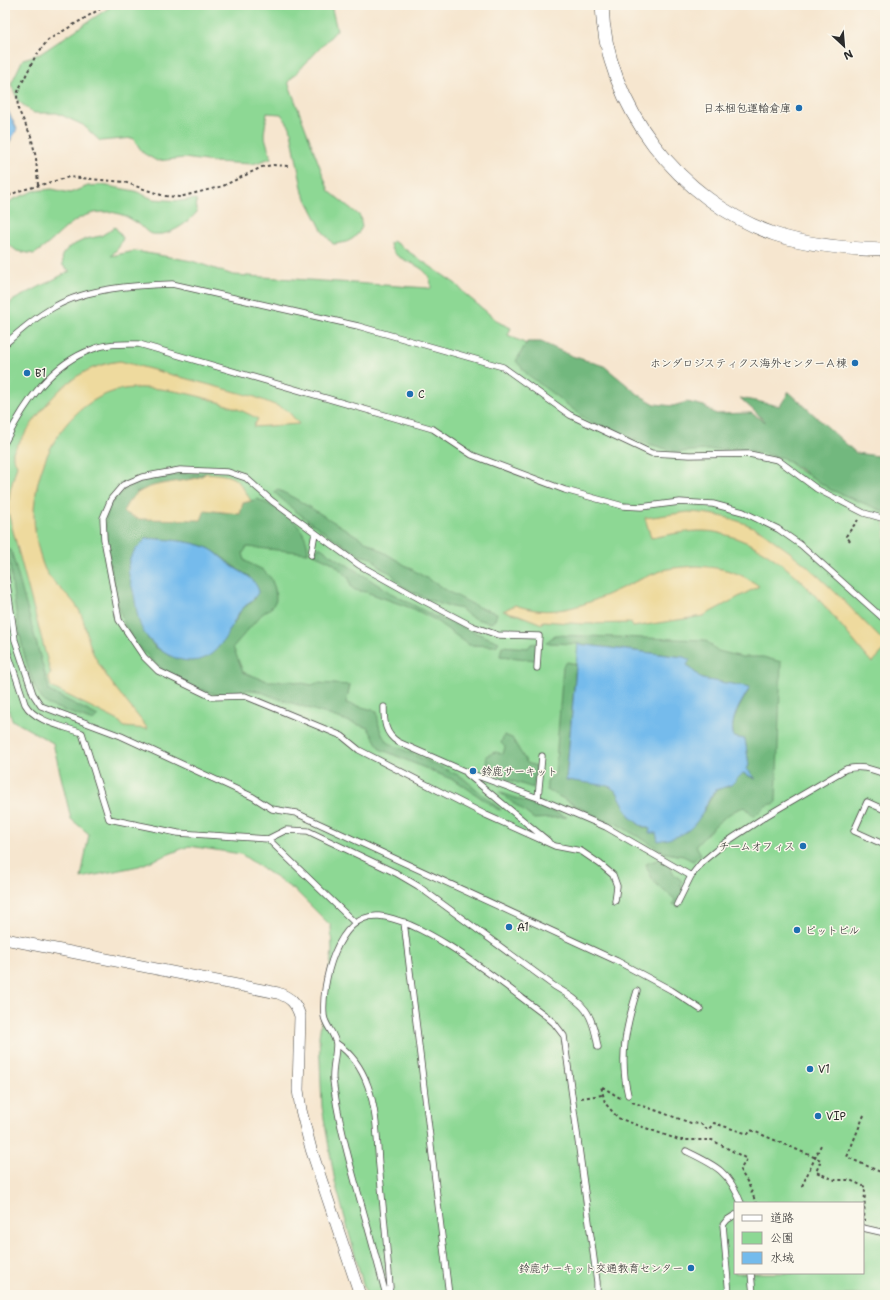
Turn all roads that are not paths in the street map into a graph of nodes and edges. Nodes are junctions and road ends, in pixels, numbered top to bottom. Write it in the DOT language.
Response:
graph roads {
  1 [pos="602,5"];
  2 [pos="885,250"];
  3 [pos="5,344"];
  4 [pos="5,442"];
  5 [pos="885,519"];
  6 [pos="315,533"];
  7 [pos="311,555"];
  8 [pos="5,569"];
  9 [pos="885,620"];
  10 [pos="5,644"];
  11 [pos="537,668"];
  12 [pos="384,707"];
  13 [pos="542,756"];
  14 [pos="464,771"];
  15 [pos="885,774"];
  16 [pos="538,798"];
  17 [pos="885,810"];
  18 [pos="268,839"];
  19 [pos="885,845"];
  20 [pos="555,846"];
  21 [pos="692,876"];
  22 [pos="615,901"];
  23 [pos="677,904"];
  24 [pos="404,922"];
  25 [pos="355,923"];
  26 [pos="5,939"];
  27 [pos="637,991"];
  28 [pos="700,1009"];
  29 [pos="336,1043"];
  30 [pos="598,1047"];
  31 [pos="626,1097"];
  32 [pos="686,1150"];
  33 [pos="740,1202"];
  34 [pos="734,1216"];
  35 [pos="864,1227"];
  36 [pos="885,1233"];
  37 [pos="751,1274"];
  38 [pos="360,1295"];
  39 [pos="387,1295"];
  40 [pos="449,1295"];
  41 [pos="596,1295"];
  42 [pos="729,1295"];
  43 [pos="753,1295"];
  1 -- 2 [label="street"];
  3 -- 5 [label="lane"];
  4 -- 9 [label="lane"];
  6 -- 7 [label="lane"];
  6 -- 11 [label="lane"];
  6 -- 20 [label="lane"];
  8 -- 28 [label="lane"];
  10 -- 18 [label="lane"];
  12 -- 14 [label="lane"];
  13 -- 16 [label="lane"];
  14 -- 16 [label="lane"];
  14 -- 20 [label="lane"];
  15 -- 21 [label="lane"];
  16 -- 21 [label="lane"];
  17 -- 19 [label="lane"];
  18 -- 25 [label="lane"];
  18 -- 30 [label="lane"];
  20 -- 22 [label="lane"];
  21 -- 23 [label="lane"];
  24 -- 25 [label="lane"];
  24 -- 40 [label="lane"];
  24 -- 41 [label="lane"];
  25 -- 29 [label="lane"];
  26 -- 38 [label="street"];
  27 -- 31 [label="lane"];
  29 -- 39 [label="lane"];
  29 -- 39 [label="lane"];
  32 -- 33 [label="lane"];
  34 -- 42 [label="lane"];
  35 -- 36 [label="lane"];
  37 -- 43 [label="lane"];
}
